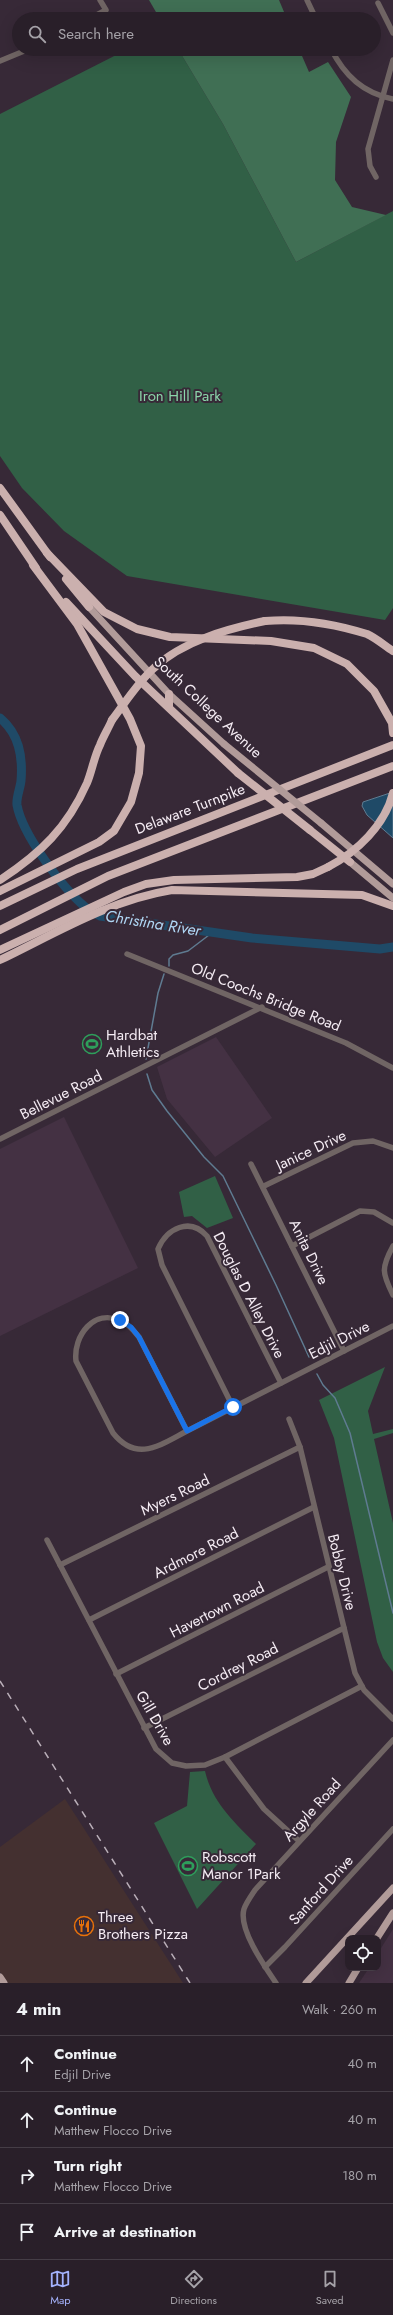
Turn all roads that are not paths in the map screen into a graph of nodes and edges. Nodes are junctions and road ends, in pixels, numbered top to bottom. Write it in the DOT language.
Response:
graph roads {
  1 [pos="100,0"];
  2 [pos="307,0"];
  3 [pos="378,3"];
  4 [pos="102,12"];
  5 [pos="313,12"];
  6 [pos="393,33"];
  7 [pos="12,56"];
  8 [pos="336,56"];
  9 [pos="393,60"];
  10 [pos="0,61"];
  11 [pos="382,97"];
  12 [pos="393,99"];
  13 [pos="376,177"];
  14 [pos="0,488"];
  15 [pos="0,515"];
  16 [pos="47,553"];
  17 [pos="33,565"];
  18 [pos="89,607"];
  19 [pos="393,651"];
  20 [pos="169,694"];
  21 [pos="169,707"];
  22 [pos="393,733"];
  23 [pos="393,745"];
  24 [pos="391,767"];
  25 [pos="393,792"];
  26 [pos="350,862"];
  27 [pos="0,880"];
  28 [pos="393,884"];
  29 [pos="0,891"];
  30 [pos="393,898"];
  31 [pos="0,906"];
  32 [pos="393,906"];
  33 [pos="0,930"];
  34 [pos="0,950"];
  35 [pos="127,954"];
  36 [pos="0,960"];
  37 [pos="262,1007"];
  38 [pos="393,1068"];
  39 [pos="0,1139"];
  40 [pos="393,1148"];
  41 [pos="251,1164"];
  42 [pos="264,1186"];
  43 [pos="393,1222"];
  44 [pos="292,1246"];
  45 [pos="393,1246"];
  46 [pos="393,1295"];
  47 [pos="393,1326"];
  48 [pos="344,1351"];
  49 [pos="280,1383"];
  50 [pos="233,1407"];
  51 [pos="289,1419"];
  52 [pos="187,1431"];
  53 [pos="300,1447"];
  54 [pos="314,1507"];
  55 [pos="47,1540"];
  56 [pos="60,1565"];
  57 [pos="328,1567"];
  58 [pos="88,1620"];
  59 [pos="344,1628"];
  60 [pos="116,1674"];
  61 [pos="362,1686"];
  62 [pos="393,1719"];
  63 [pos="144,1728"];
  64 [pos="393,1740"];
  65 [pos="225,1758"];
  66 [pos="393,1829"];
  67 [pos="300,1841"];
  68 [pos="393,1888"];
  69 [pos="393,1913"];
  70 [pos="379,1935"];
  71 [pos="265,1967"];
  72 [pos="356,1971"];
  73 [pos="0,1977"];
  74 [pos="4,1983"];
  75 [pos="276,1983"];
  76 [pos="306,1983"];
  77 [pos="348,1983"];
  1 -- 4 [label="street"];
  2 -- 5 [label="street"];
  3 -- 6 [label="street"];
  7 -- 10 [label="street"];
  8 -- 11 [label="street"];
  9 -- 11 [label="street"];
  11 -- 12 [label="street"];
  11 -- 13 [label="street"];
  14 -- 16 [label="highway, South College Avenue"];
  15 -- 17 [label="highway, South College Avenue"];
  16 -- 18 [label="highway, South College Avenue"];
  16 -- 22 [label="highway"];
  17 -- 21 [label="highway, South College Avenue"];
  17 -- 29 [label="highway"];
  18 -- 20 [label="main road, South College Avenue"];
  19 -- 27 [label="highway, bridge"];
  20 -- 21 [label="highway"];
  20 -- 28 [label="main road, South College Avenue, bridge"];
  21 -- 26 [label="highway, South College Avenue, bridge"];
  23 -- 31 [label="highway, Delaware Turnpike"];
  24 -- 33 [label="highway"];
  25 -- 34 [label="highway, bridge"];
  26 -- 30 [label="main road, South College Avenue"];
  32 -- 36 [label="highway"];
  35 -- 37 [label="street, Old Coochs Bridge Road"];
  37 -- 38 [label="street, Old Coochs Bridge Road"];
  37 -- 39 [label="street, Bellevue Road"];
  40 -- 42 [label="street, Janice Drive"];
  41 -- 42 [label="street, Anita Drive"];
  42 -- 44 [label="street, Anita Drive"];
  43 -- 44 [label="street"];
  44 -- 48 [label="street, Anita Drive"];
  45 -- 46 [label="street"];
  47 -- 48 [label="street, Edjil Drive"];
  48 -- 49 [label="street, Edjil Drive"];
  49 -- 50 [label="street, Edjil Drive"];
  49 -- 50 [label="street, Douglas D Alley Drive"];
  50 -- 52 [label="street, Edjil Drive"];
  51 -- 53 [label="street, Bobby Drive"];
  52 -- 52 [label="street, Edjil Drive"];
  53 -- 54 [label="street, Bobby Drive"];
  53 -- 56 [label="street, Myers Road"];
  54 -- 57 [label="street, Bobby Drive"];
  54 -- 58 [label="street, Ardmore Road"];
  55 -- 56 [label="street, Gill Drive"];
  56 -- 58 [label="street, Gill Drive"];
  57 -- 59 [label="street, Bobby Drive"];
  57 -- 60 [label="street, Havertown Road"];
  58 -- 60 [label="street, Gill Drive"];
  59 -- 61 [label="street, Bobby Drive"];
  59 -- 63 [label="street, Cordrey Road"];
  60 -- 63 [label="street, Gill Drive"];
  61 -- 62 [label="street, Bobby Drive"];
  61 -- 65 [label="street, Gill Drive"];
  63 -- 65 [label="street, Gill Drive"];
  64 -- 67 [label="street, Argyle Road"];
  65 -- 67 [label="street"];
  66 -- 71 [label="street, Sanford Drive"];
  67 -- 71 [label="street, Argyle Road"];
  68 -- 76 [label="main road"];
  69 -- 70 [label="main road"];
  71 -- 75 [label="street, Argyle Road"];
  72 -- 77 [label="main road"];
  73 -- 74 [label="main road"];
}
